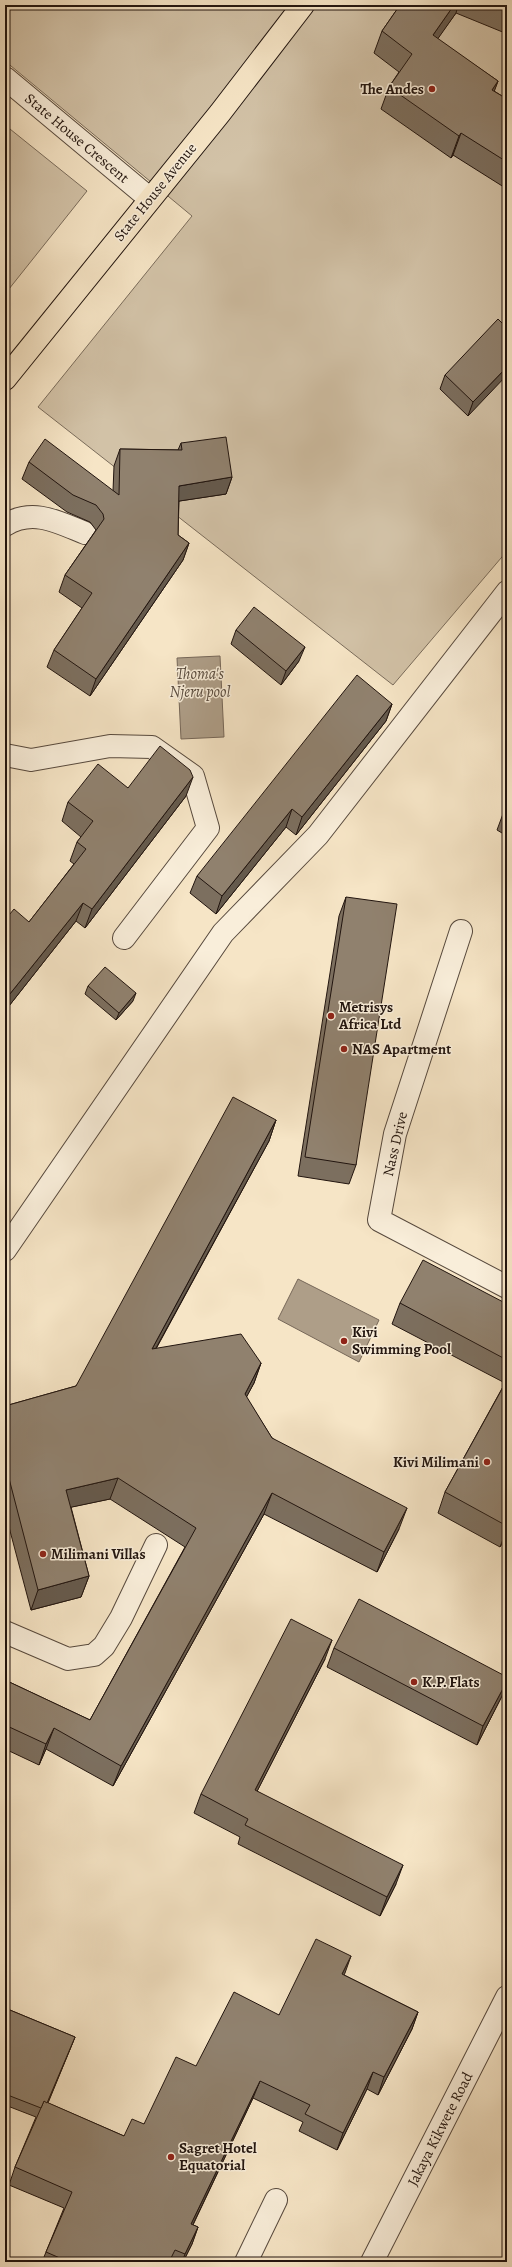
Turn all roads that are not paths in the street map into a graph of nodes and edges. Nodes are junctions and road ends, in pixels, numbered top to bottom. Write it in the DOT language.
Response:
graph roads {
  1 [pos="303,5"];
  2 [pos="5,78"];
  3 [pos="149,198"];
  4 [pos="5,379"];
  5 [pos="5,525"];
  6 [pos="85,533"];
  7 [pos="507,592"];
  8 [pos="5,754"];
  9 [pos="462,931"];
  10 [pos="124,938"];
  11 [pos="5,1250"];
  12 [pos="507,1287"];
  13 [pos="156,1545"];
  14 [pos="5,1632"];
  15 [pos="507,1997"];
  16 [pos="276,2200"];
  17 [pos="246,2262"];
  18 [pos="372,2262"];
  1 -- 3 [label="main road, State House Avenue"];
  2 -- 3 [label="street, State House Crescent"];
  3 -- 4 [label="main road, State House Avenue"];
  5 -- 6 [label="street"];
  7 -- 11 [label="street"];
  8 -- 10 [label="street"];
  9 -- 12 [label="street, Nass Drive"];
  13 -- 14 [label="street"];
  15 -- 18 [label="street, Jakaya Kikwete Road"];
  16 -- 17 [label="street"];
}
